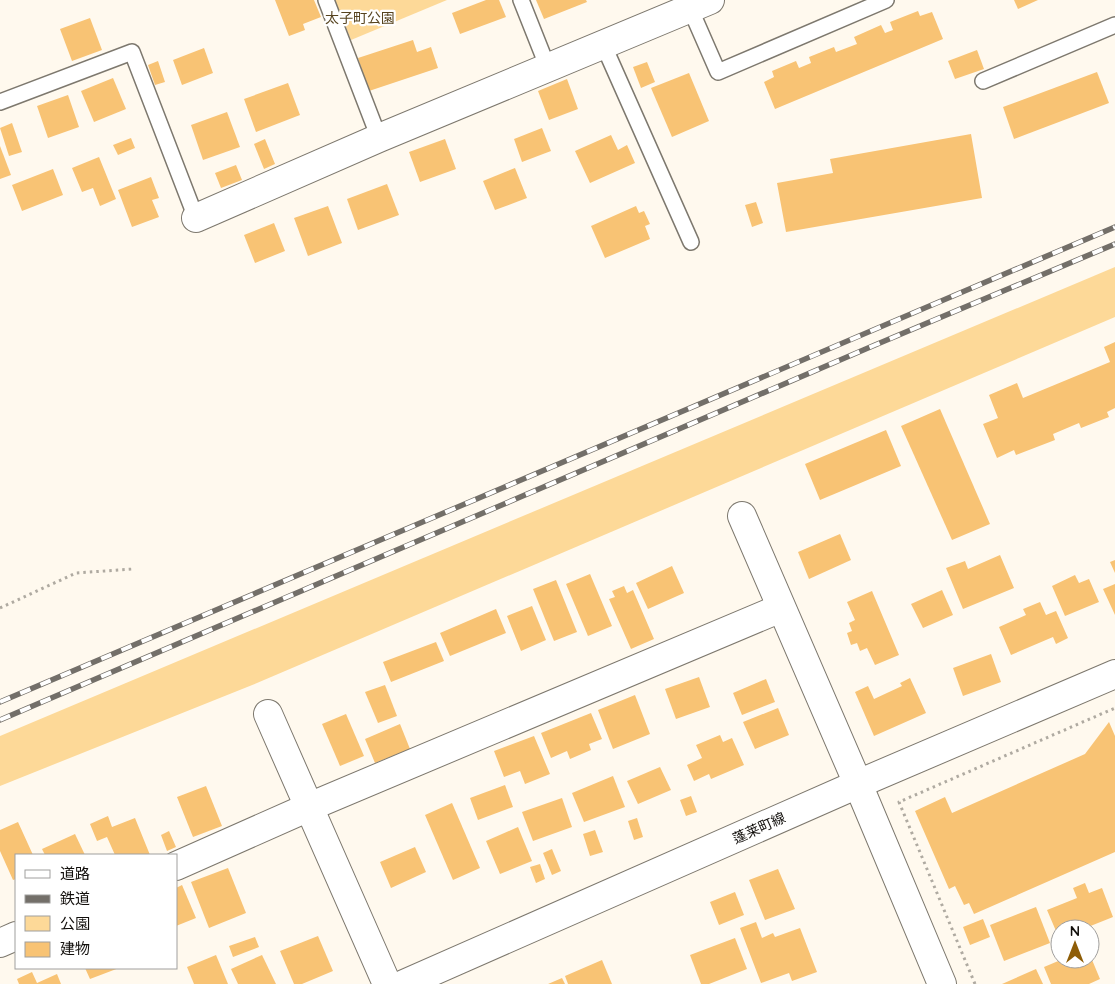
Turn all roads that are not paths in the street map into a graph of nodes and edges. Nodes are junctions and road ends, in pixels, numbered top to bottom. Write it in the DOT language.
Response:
graph roads {
  1 [pos="326,0"];
  2 [pos="520,0"];
  3 [pos="886,0"];
  4 [pos="700,4"];
  5 [pos="1115,25"];
  6 [pos="603,44"];
  7 [pos="548,68"];
  8 [pos="983,81"];
  9 [pos="0,102"];
  10 [pos="380,138"];
  11 [pos="196,218"];
  12 [pos="691,242"];
  13 [pos="742,516"];
  14 [pos="781,608"];
  15 [pos="1115,674"];
  16 [pos="268,714"];
  17 [pos="858,784"];
  18 [pos="309,808"];
  19 [pos="178,865"];
  20 [pos="15,936"];
  21 [pos="0,943"];
  22 [pos="387,984"];
  23 [pos="404,984"];
  24 [pos="942,984"];
  1 -- 10 [label="lane"];
  2 -- 7 [label="lane"];
  3 -- 4 [label="lane"];
  4 -- 6 [label="street"];
  5 -- 8 [label="lane"];
  6 -- 7 [label="street"];
  6 -- 12 [label="lane"];
  7 -- 10 [label="street"];
  9 -- 11 [label="lane"];
  10 -- 11 [label="street"];
  13 -- 14 [label="street"];
  14 -- 17 [label="street"];
  14 -- 18 [label="street"];
  15 -- 17 [label="street, 蓬莱町線"];
  16 -- 18 [label="street"];
  17 -- 23 [label="street, 蓬莱町線"];
  17 -- 24 [label="street"];
  18 -- 19 [label="street"];
  18 -- 22 [label="street"];
  20 -- 21 [label="street"];
}
